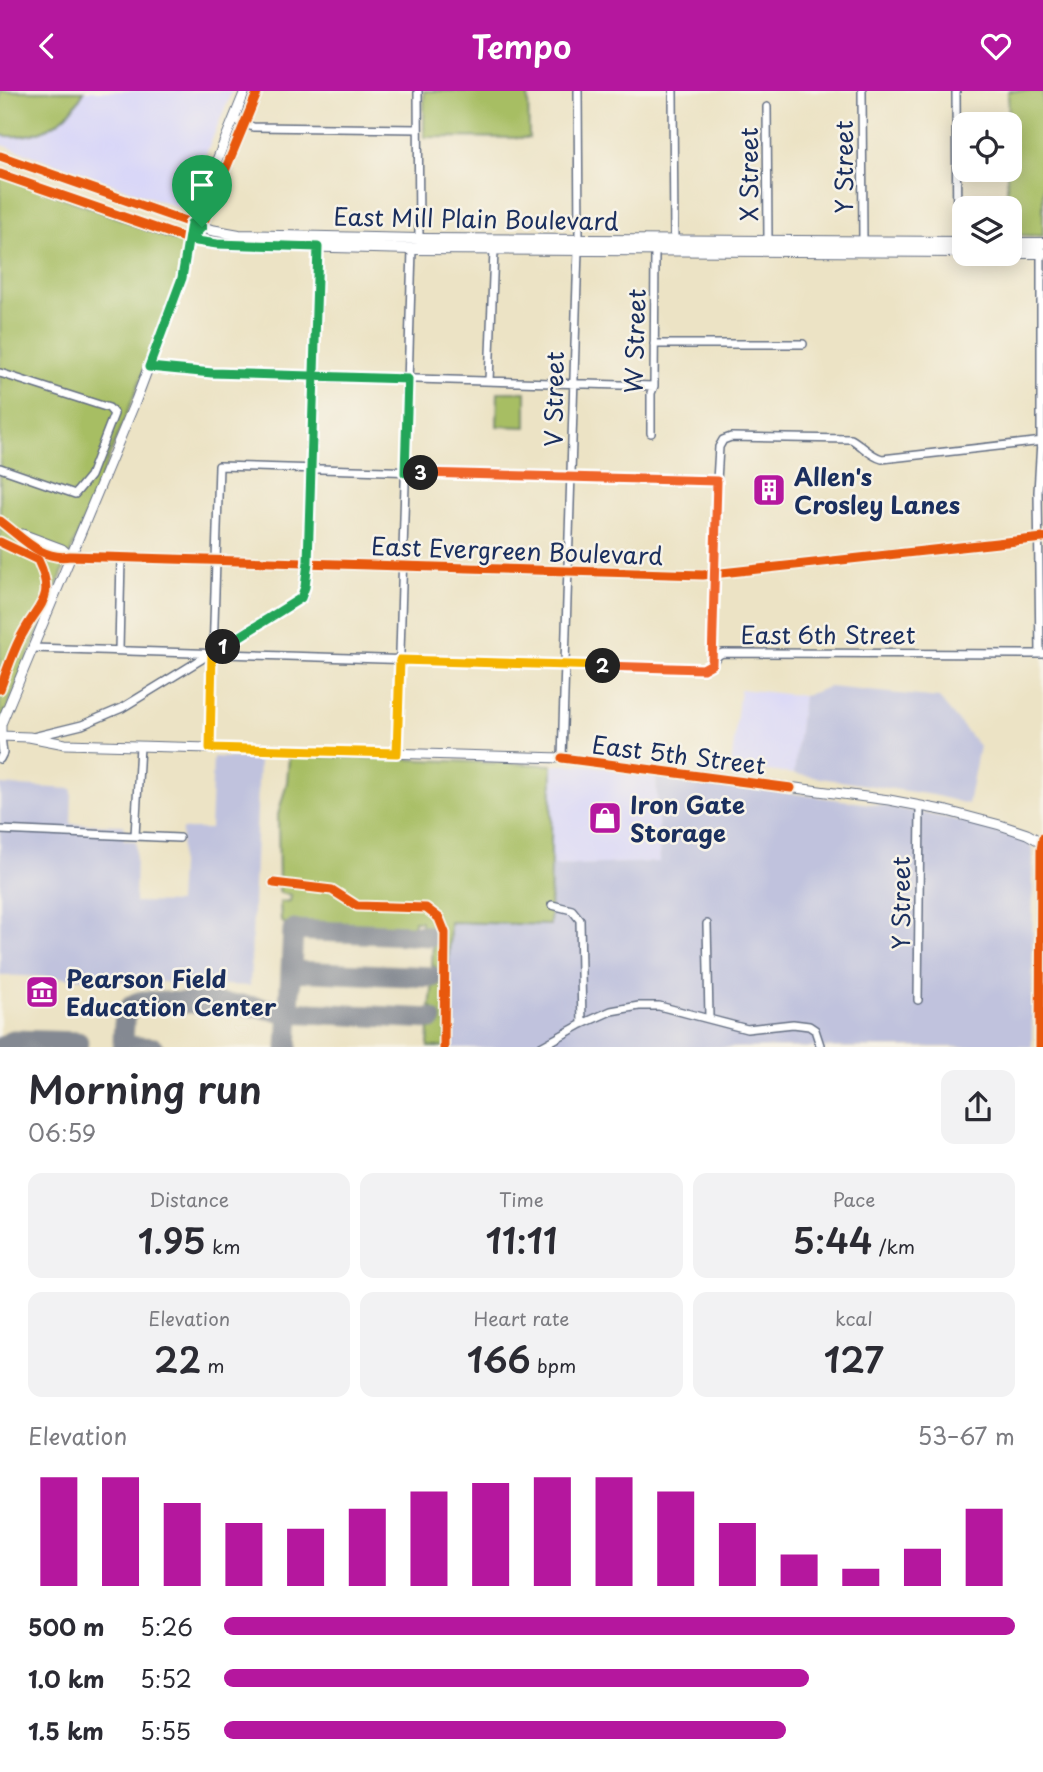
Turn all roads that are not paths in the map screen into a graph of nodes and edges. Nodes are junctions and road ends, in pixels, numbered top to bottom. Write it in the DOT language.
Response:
graph roads {
  1 [pos="245,91"];
  2 [pos="258,91"];
  3 [pos="418,91"];
  4 [pos="578,91"];
  5 [pos="673,91"];
  6 [pos="862,91"];
  7 [pos="956,91"];
  8 [pos="767,107"];
  9 [pos="233,119"];
  10 [pos="245,124"];
  11 [pos="418,129"];
  12 [pos="0,156"];
  13 [pos="0,174"];
  14 [pos="959,196"];
  15 [pos="197,225"];
  16 [pos="419,239"];
  17 [pos="190,240"];
  18 [pos="674,241"];
  19 [pos="768,241"];
  20 [pos="863,242"];
  21 [pos="952,242"];
  22 [pos="578,245"];
  23 [pos="1022,246"];
  24 [pos="318,247"];
  25 [pos="412,249"];
  26 [pos="494,250"];
  27 [pos="1042,250"];
  28 [pos="655,251"];
  29 [pos="952,252"];
  30 [pos="1022,252"];
  31 [pos="654,344"];
  32 [pos="803,344"];
  33 [pos="1042,347"];
  34 [pos="149,367"];
  35 [pos="0,373"];
  36 [pos="315,376"];
  37 [pos="408,379"];
  38 [pos="489,381"];
  39 [pos="572,383"];
  40 [pos="654,386"];
  41 [pos="651,433"];
  42 [pos="1042,441"];
  43 [pos="0,468"];
  44 [pos="312,470"];
  45 [pos="405,473"];
  46 [pos="570,478"];
  47 [pos="717,481"];
  48 [pos="0,521"];
  49 [pos="1041,538"];
  50 [pos="70,556"];
  51 [pos="121,558"];
  52 [pos="215,560"];
  53 [pos="308,562"];
  54 [pos="402,566"];
  55 [pos="567,571"];
  56 [pos="713,573"];
  57 [pos="33,648"];
  58 [pos="119,650"];
  59 [pos="212,654"];
  60 [pos="1041,654"];
  61 [pos="400,660"];
  62 [pos="712,664"];
  63 [pos="564,665"];
  64 [pos="0,737"];
  65 [pos="29,737"];
  66 [pos="140,746"];
  67 [pos="210,748"];
  68 [pos="397,753"];
  69 [pos="562,758"];
  70 [pos="0,759"];
  71 [pos="920,807"];
  72 [pos="0,830"];
  73 [pos="135,836"];
  74 [pos="179,838"];
  75 [pos="1042,841"];
  76 [pos="552,905"];
  77 [pos="707,924"];
  78 [pos="918,1000"];
  79 [pos="709,1017"];
  80 [pos="582,1024"];
  81 [pos="821,1045"];
  82 [pos="541,1047"];
  83 [pos="1040,1047"];
  1 -- 9 [label="street"];
  2 -- 10 [label="street"];
  3 -- 11 [label="street"];
  4 -- 22 [label="street, V Street"];
  5 -- 18 [label="street"];
  6 -- 20 [label="street, Y Street"];
  7 -- 14 [label="street"];
  8 -- 19 [label="street, X Street"];
  9 -- 10 [label="street"];
  9 -- 15 [label="street"];
  10 -- 11 [label="street"];
  10 -- 15 [label="street"];
  11 -- 16 [label="street"];
  12 -- 15 [label="main road, East Mill Plain Boulevard"];
  13 -- 17 [label="main road, East Mill Plain Boulevard"];
  15 -- 16 [label="main road, East Mill Plain Boulevard"];
  15 -- 17 [label="street"];
  16 -- 22 [label="main road, East Mill Plain Boulevard"];
  17 -- 24 [label="main road, East Mill Plain Boulevard"];
  17 -- 34 [label="street"];
  18 -- 19 [label="main road, East Mill Plain Boulevard"];
  18 -- 22 [label="main road, East Mill Plain Boulevard"];
  19 -- 20 [label="main road, East Mill Plain Boulevard"];
  20 -- 21 [label="main road, East Mill Plain Boulevard"];
  22 -- 26 [label="main road, East Mill Plain Boulevard"];
  22 -- 28 [label="main road, East Mill Plain Boulevard"];
  22 -- 39 [label="street, V Street"];
  23 -- 27 [label="main road"];
  24 -- 25 [label="main road, East Mill Plain Boulevard"];
  24 -- 36 [label="street"];
  25 -- 26 [label="main road, East Mill Plain Boulevard"];
  25 -- 37 [label="street"];
  26 -- 38 [label="street"];
  27 -- 30 [label="main road"];
  27 -- 33 [label="street"];
  28 -- 29 [label="main road, East Mill Plain Boulevard"];
  28 -- 31 [label="street, W Street"];
  31 -- 32 [label="street"];
  31 -- 40 [label="street, W Street"];
  33 -- 42 [label="street"];
  34 -- 36 [label="street"];
  34 -- 50 [label="street"];
  35 -- 43 [label="street"];
  36 -- 37 [label="street"];
  36 -- 44 [label="street"];
  37 -- 38 [label="street"];
  37 -- 45 [label="street"];
  38 -- 39 [label="street"];
  39 -- 40 [label="street"];
  39 -- 46 [label="street, V Street"];
  40 -- 41 [label="street, W Street"];
  42 -- 47 [label="street"];
  42 -- 49 [label="street"];
  44 -- 45 [label="street"];
  44 -- 52 [label="street"];
  44 -- 53 [label="street"];
  45 -- 46 [label="street"];
  45 -- 54 [label="street"];
  46 -- 47 [label="street"];
  46 -- 55 [label="street, V Street"];
  47 -- 56 [label="street"];
  48 -- 50 [label="street, East Evergreen Boulevard"];
  49 -- 56 [label="street, East Evergreen Boulevard"];
  49 -- 60 [label="street"];
  50 -- 51 [label="street, East Evergreen Boulevard"];
  50 -- 57 [label="street"];
  51 -- 52 [label="street, East Evergreen Boulevard"];
  51 -- 58 [label="street"];
  52 -- 53 [label="street, East Evergreen Boulevard"];
  52 -- 59 [label="street"];
  53 -- 54 [label="street, East Evergreen Boulevard"];
  53 -- 59 [label="street"];
  54 -- 55 [label="street, East Evergreen Boulevard"];
  54 -- 61 [label="street"];
  55 -- 56 [label="street, East Evergreen Boulevard"];
  55 -- 63 [label="street, V Street"];
  56 -- 62 [label="street"];
  57 -- 58 [label="street, East 6th Street"];
  57 -- 64 [label="street"];
  58 -- 59 [label="street, East 6th Street"];
  59 -- 61 [label="street, East 6th Street"];
  59 -- 65 [label="street"];
  59 -- 67 [label="street"];
  60 -- 62 [label="street, East 6th Street"];
  61 -- 63 [label="street, East 6th Street"];
  61 -- 68 [label="street"];
  62 -- 63 [label="street, East 6th Street"];
  63 -- 69 [label="street, V Street"];
  64 -- 65 [label="street, East 5th Street"];
  64 -- 70 [label="street"];
  65 -- 66 [label="street, East 5th Street"];
  66 -- 67 [label="street, East 5th Street"];
  66 -- 73 [label="street"];
  67 -- 68 [label="street, East 5th Street"];
  68 -- 69 [label="street, East 5th Street"];
  69 -- 71 [label="street, East 5th Street"];
  71 -- 75 [label="street, East 5th Street"];
  71 -- 78 [label="street, Y Street"];
  72 -- 73 [label="street"];
  73 -- 74 [label="street"];
  75 -- 83 [label="main road"];
  76 -- 80 [label="street"];
  77 -- 79 [label="street"];
  79 -- 80 [label="street"];
  79 -- 81 [label="street"];
  80 -- 82 [label="street"];
}
